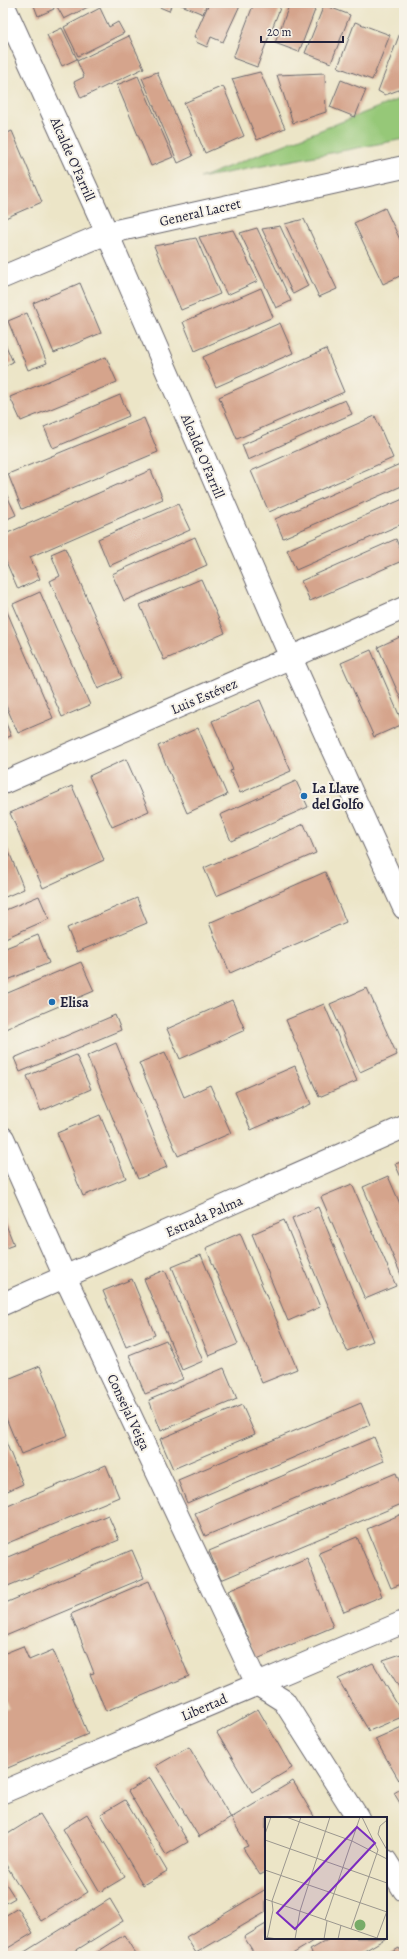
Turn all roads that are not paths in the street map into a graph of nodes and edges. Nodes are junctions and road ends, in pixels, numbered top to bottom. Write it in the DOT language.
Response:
graph roads {
  1 [pos="3,4"];
  2 [pos="404,167"];
  3 [pos="107,233"];
  4 [pos="3,277"];
  5 [pos="404,608"];
  6 [pos="291,658"];
  7 [pos="3,782"];
  8 [pos="404,908"];
  9 [pos="404,1127"];
  10 [pos="3,1138"];
  11 [pos="65,1277"];
  12 [pos="3,1304"];
  13 [pos="404,1622"];
  14 [pos="257,1684"];
  15 [pos="3,1792"];
  16 [pos="357,1817"];
  17 [pos="387,1863"];
  18 [pos="404,1890"];
  1 -- 3 [label="street, Alcalde O'Farrill"];
  2 -- 3 [label="street, General Lacret"];
  3 -- 4 [label="street, General Lacret"];
  3 -- 6 [label="street, Alcalde O'Farrill"];
  5 -- 6 [label="street, Luis Estévez"];
  6 -- 7 [label="street, Luis Estévez"];
  6 -- 8 [label="street, Alcalde O'Farrill"];
  9 -- 11 [label="street, Estrada Palma"];
  10 -- 11 [label="street, Consejal Veiga"];
  11 -- 12 [label="street, Estrada Palma"];
  11 -- 14 [label="street, Consejal Veiga"];
  13 -- 14 [label="street, Libertad"];
  14 -- 15 [label="street, Libertad"];
  14 -- 16 [label="street"];
  17 -- 18 [label="street"];
}
